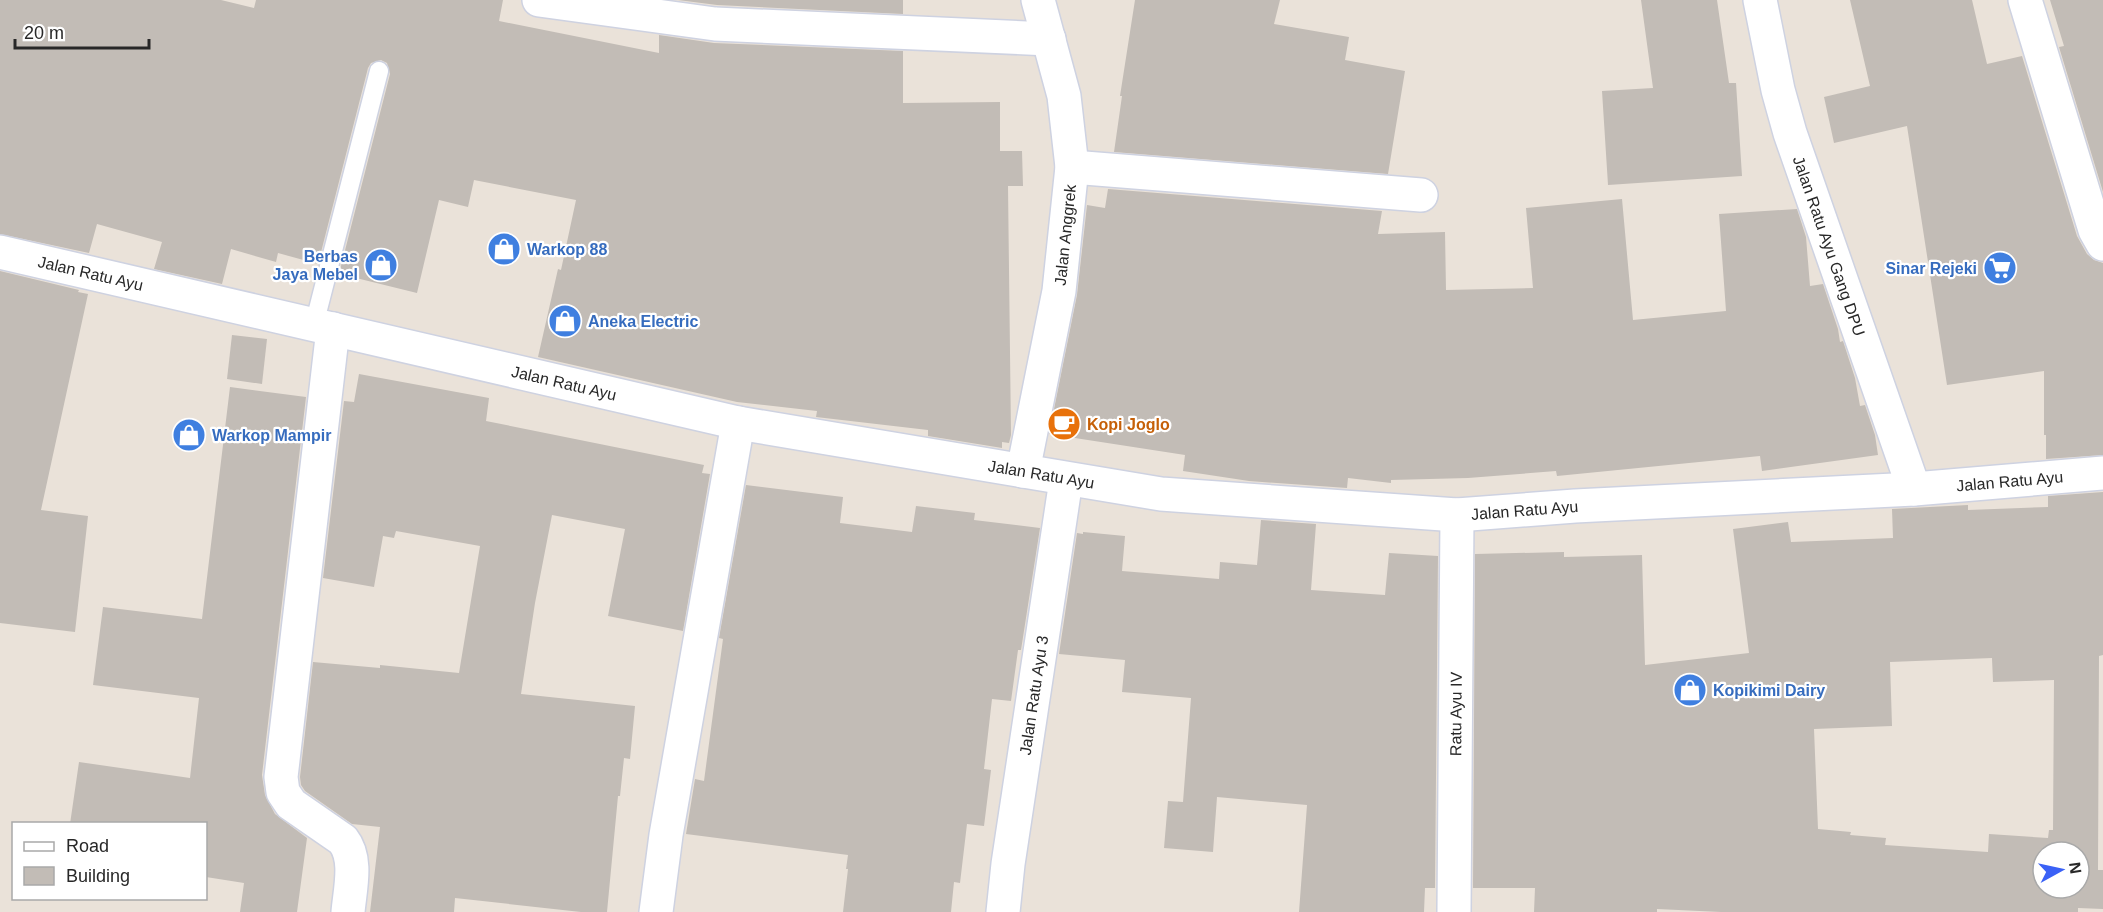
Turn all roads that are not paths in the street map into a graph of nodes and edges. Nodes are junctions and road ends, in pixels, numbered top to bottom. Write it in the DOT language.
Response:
graph roads {
  1 [pos="539,0"];
  2 [pos="1038,0"];
  3 [pos="1760,0"];
  4 [pos="2025,0"];
  5 [pos="1049,39"];
  6 [pos="379,71"];
  7 [pos="1072,167"];
  8 [pos="1421,195"];
  9 [pos="2103,244"];
  10 [pos="0,252"];
  11 [pos="324,327"];
  12 [pos="738,423"];
  13 [pos="1023,471"];
  14 [pos="2103,473"];
  15 [pos="1065,480"];
  16 [pos="1914,489"];
  17 [pos="1458,515"];
  18 [pos="348,912"];
  19 [pos="656,912"];
  20 [pos="1003,912"];
  21 [pos="1454,912"];
  1 -- 5 [label="street"];
  2 -- 5 [label="street, Jalan Anggrek"];
  3 -- 16 [label="street, Jalan Ratu Ayu Gang DPU"];
  4 -- 9 [label="street"];
  5 -- 7 [label="street, Jalan Anggrek"];
  6 -- 11 [label="lane"];
  7 -- 8 [label="street"];
  7 -- 13 [label="street, Jalan Anggrek"];
  10 -- 11 [label="street, Jalan Ratu Ayu"];
  11 -- 12 [label="street, Jalan Ratu Ayu"];
  11 -- 18 [label="street"];
  12 -- 13 [label="street, Jalan Ratu Ayu"];
  12 -- 19 [label="street"];
  13 -- 15 [label="street, Jalan Ratu Ayu"];
  14 -- 16 [label="street, Jalan Ratu Ayu"];
  15 -- 17 [label="street, Jalan Ratu Ayu"];
  15 -- 20 [label="street, Jalan Ratu Ayu 3"];
  16 -- 17 [label="street, Jalan Ratu Ayu"];
  17 -- 21 [label="street, Ratu Ayu IV"];
}
